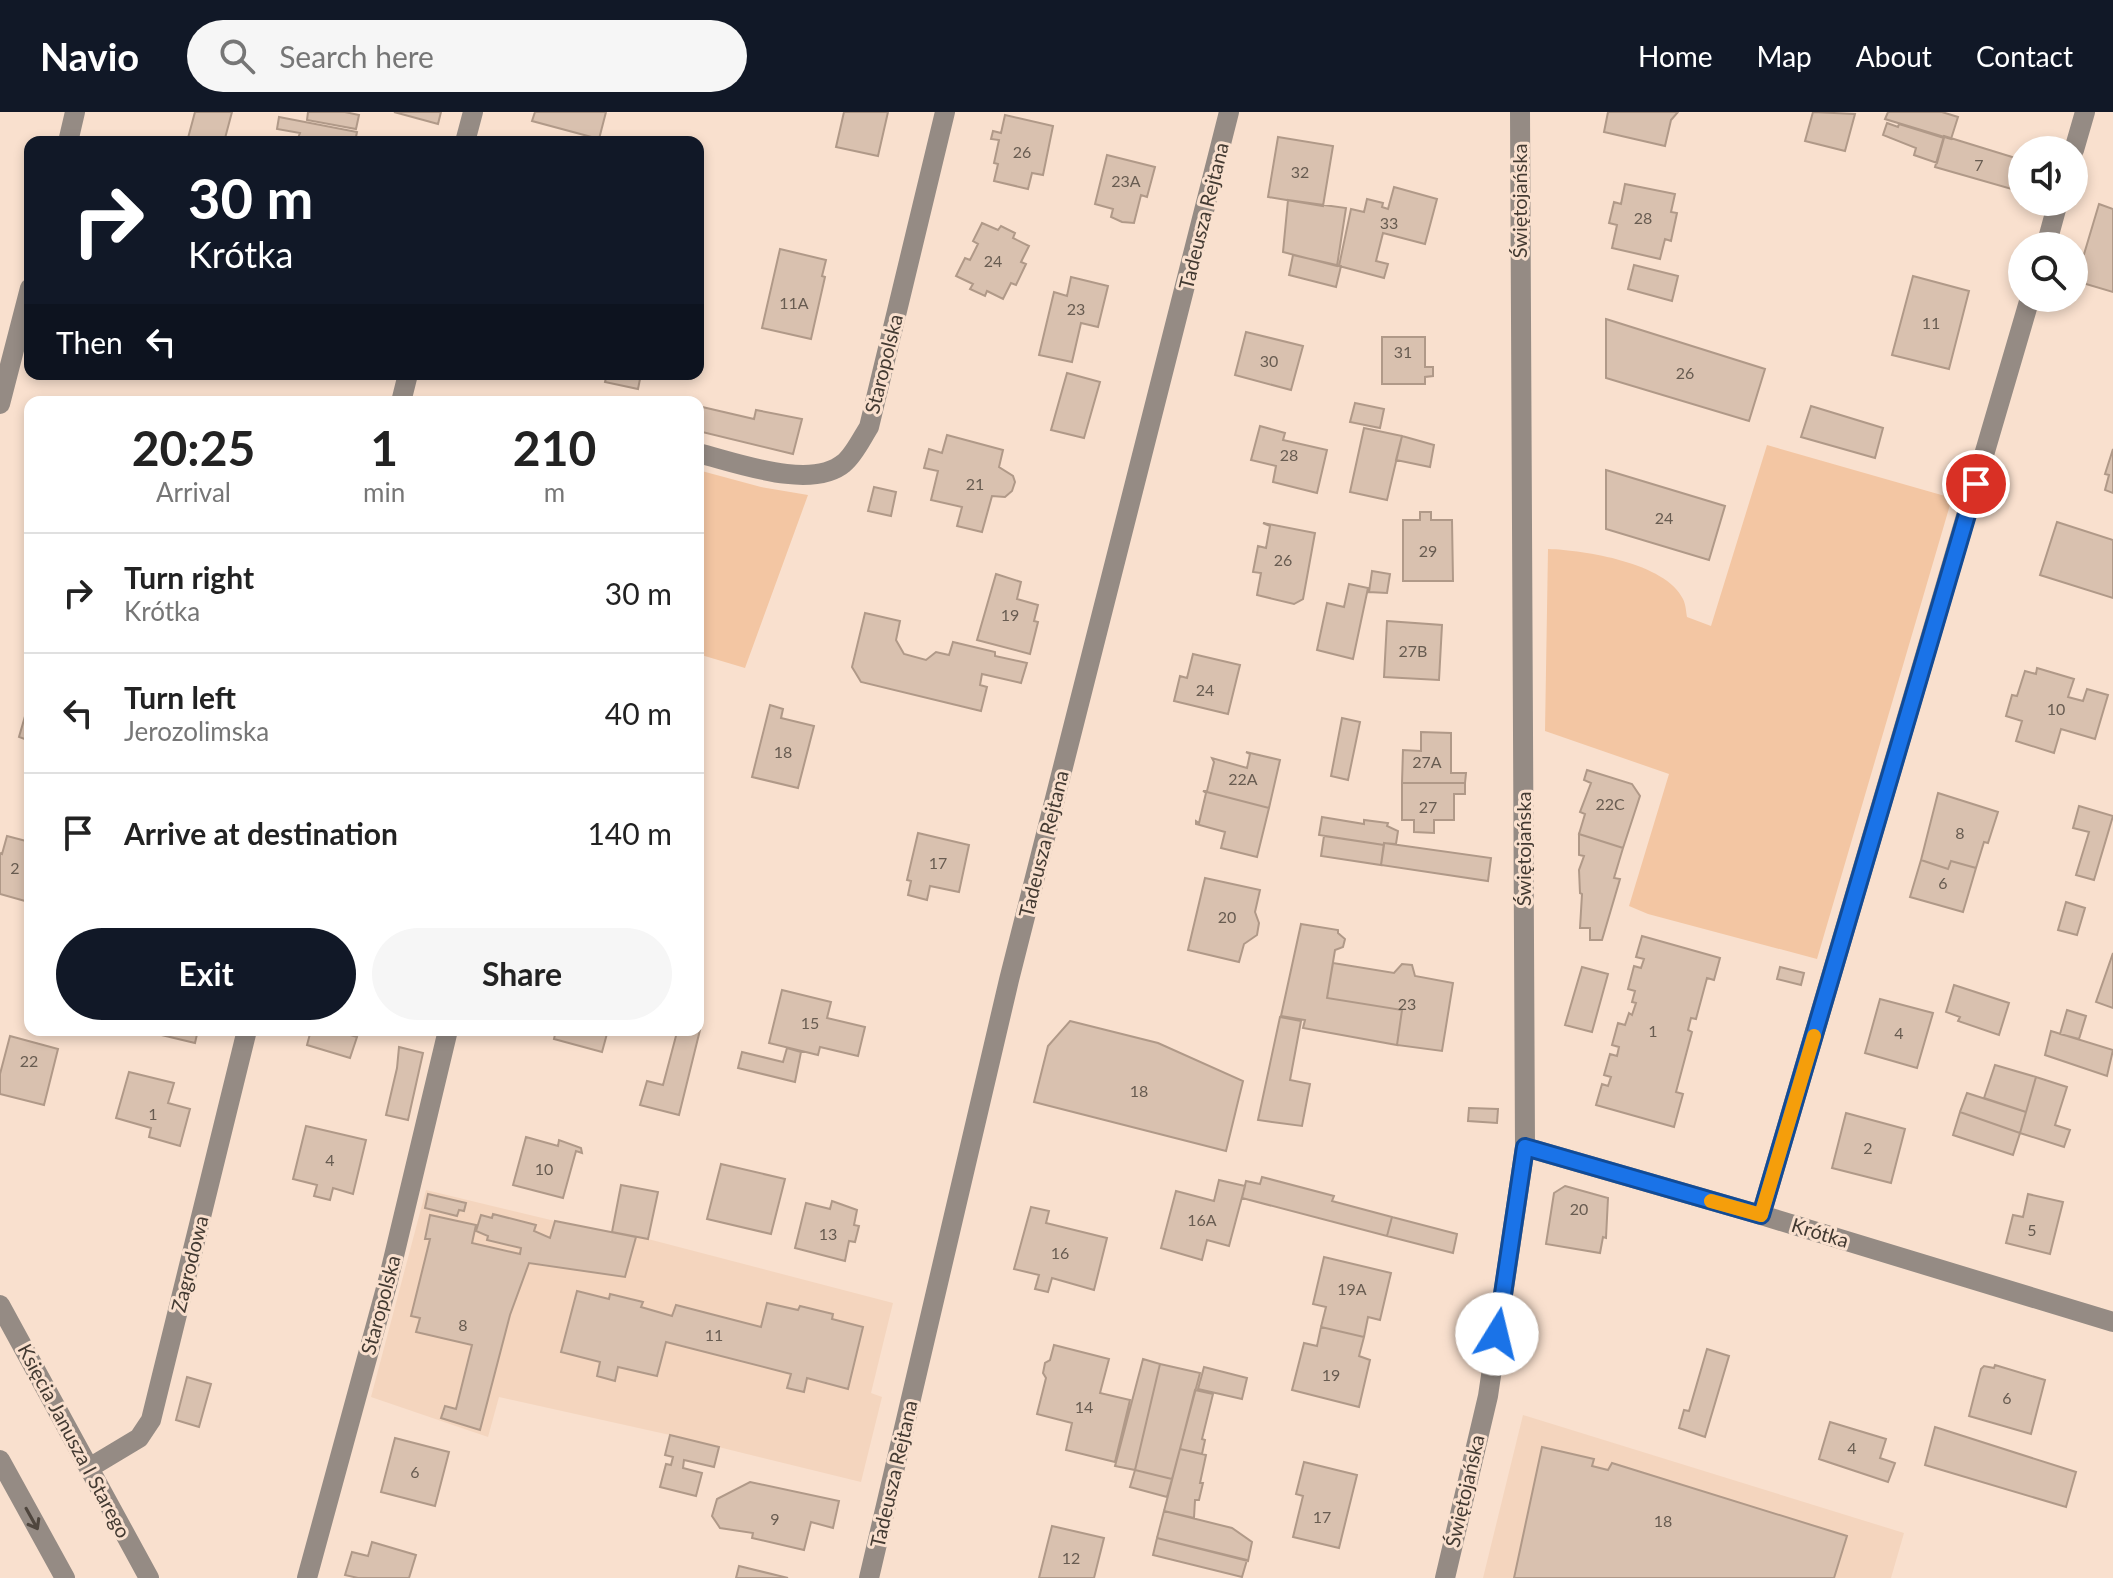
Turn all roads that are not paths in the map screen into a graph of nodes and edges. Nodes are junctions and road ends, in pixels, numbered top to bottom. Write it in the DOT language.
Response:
graph roads {
  1 [pos="75,112"];
  2 [pos="473,112"];
  3 [pos="945,112"];
  4 [pos="1229,112"];
  5 [pos="1520,112"];
  6 [pos="2085,112"];
  7 [pos="69,136"];
  8 [pos="467,136"];
  9 [pos="2078,136"];
  10 [pos="24,311"];
  11 [pos="2026,312"];
  12 [pos="0,404"];
  13 [pos="704,454"];
  14 [pos="246,1036"];
  15 [pos="447,1036"];
  16 [pos="1525,1147"];
  17 [pos="1761,1215"];
  18 [pos="0,1305"];
  19 [pos="2113,1322"];
  20 [pos="0,1460"];
  21 [pos="89,1468"];
  22 [pos="65,1578"];
  23 [pos="149,1578"];
  24 [pos="307,1578"];
  25 [pos="869,1578"];
  26 [pos="1445,1578"];
  1 -- 7 [label="street"];
  2 -- 8 [label="street"];
  3 -- 13 [label="street, Staropolska"];
  4 -- 25 [label="street, Tadeusza Rejtana"];
  5 -- 16 [label="street, Świętojańska"];
  6 -- 9 [label="street"];
  10 -- 12 [label="street"];
  11 -- 17 [label="street"];
  14 -- 21 [label="street, Zagrodowa"];
  15 -- 24 [label="street, Staropolska"];
  16 -- 17 [label="street, Krótka"];
  16 -- 26 [label="street, Świętojańska"];
  17 -- 19 [label="street, Krótka"];
  18 -- 21 [label="street, Księcia Janusza I Starego"];
  20 -- 22 [label="street, one-way"];
  21 -- 23 [label="street, Księcia Janusza I Starego"];
}
